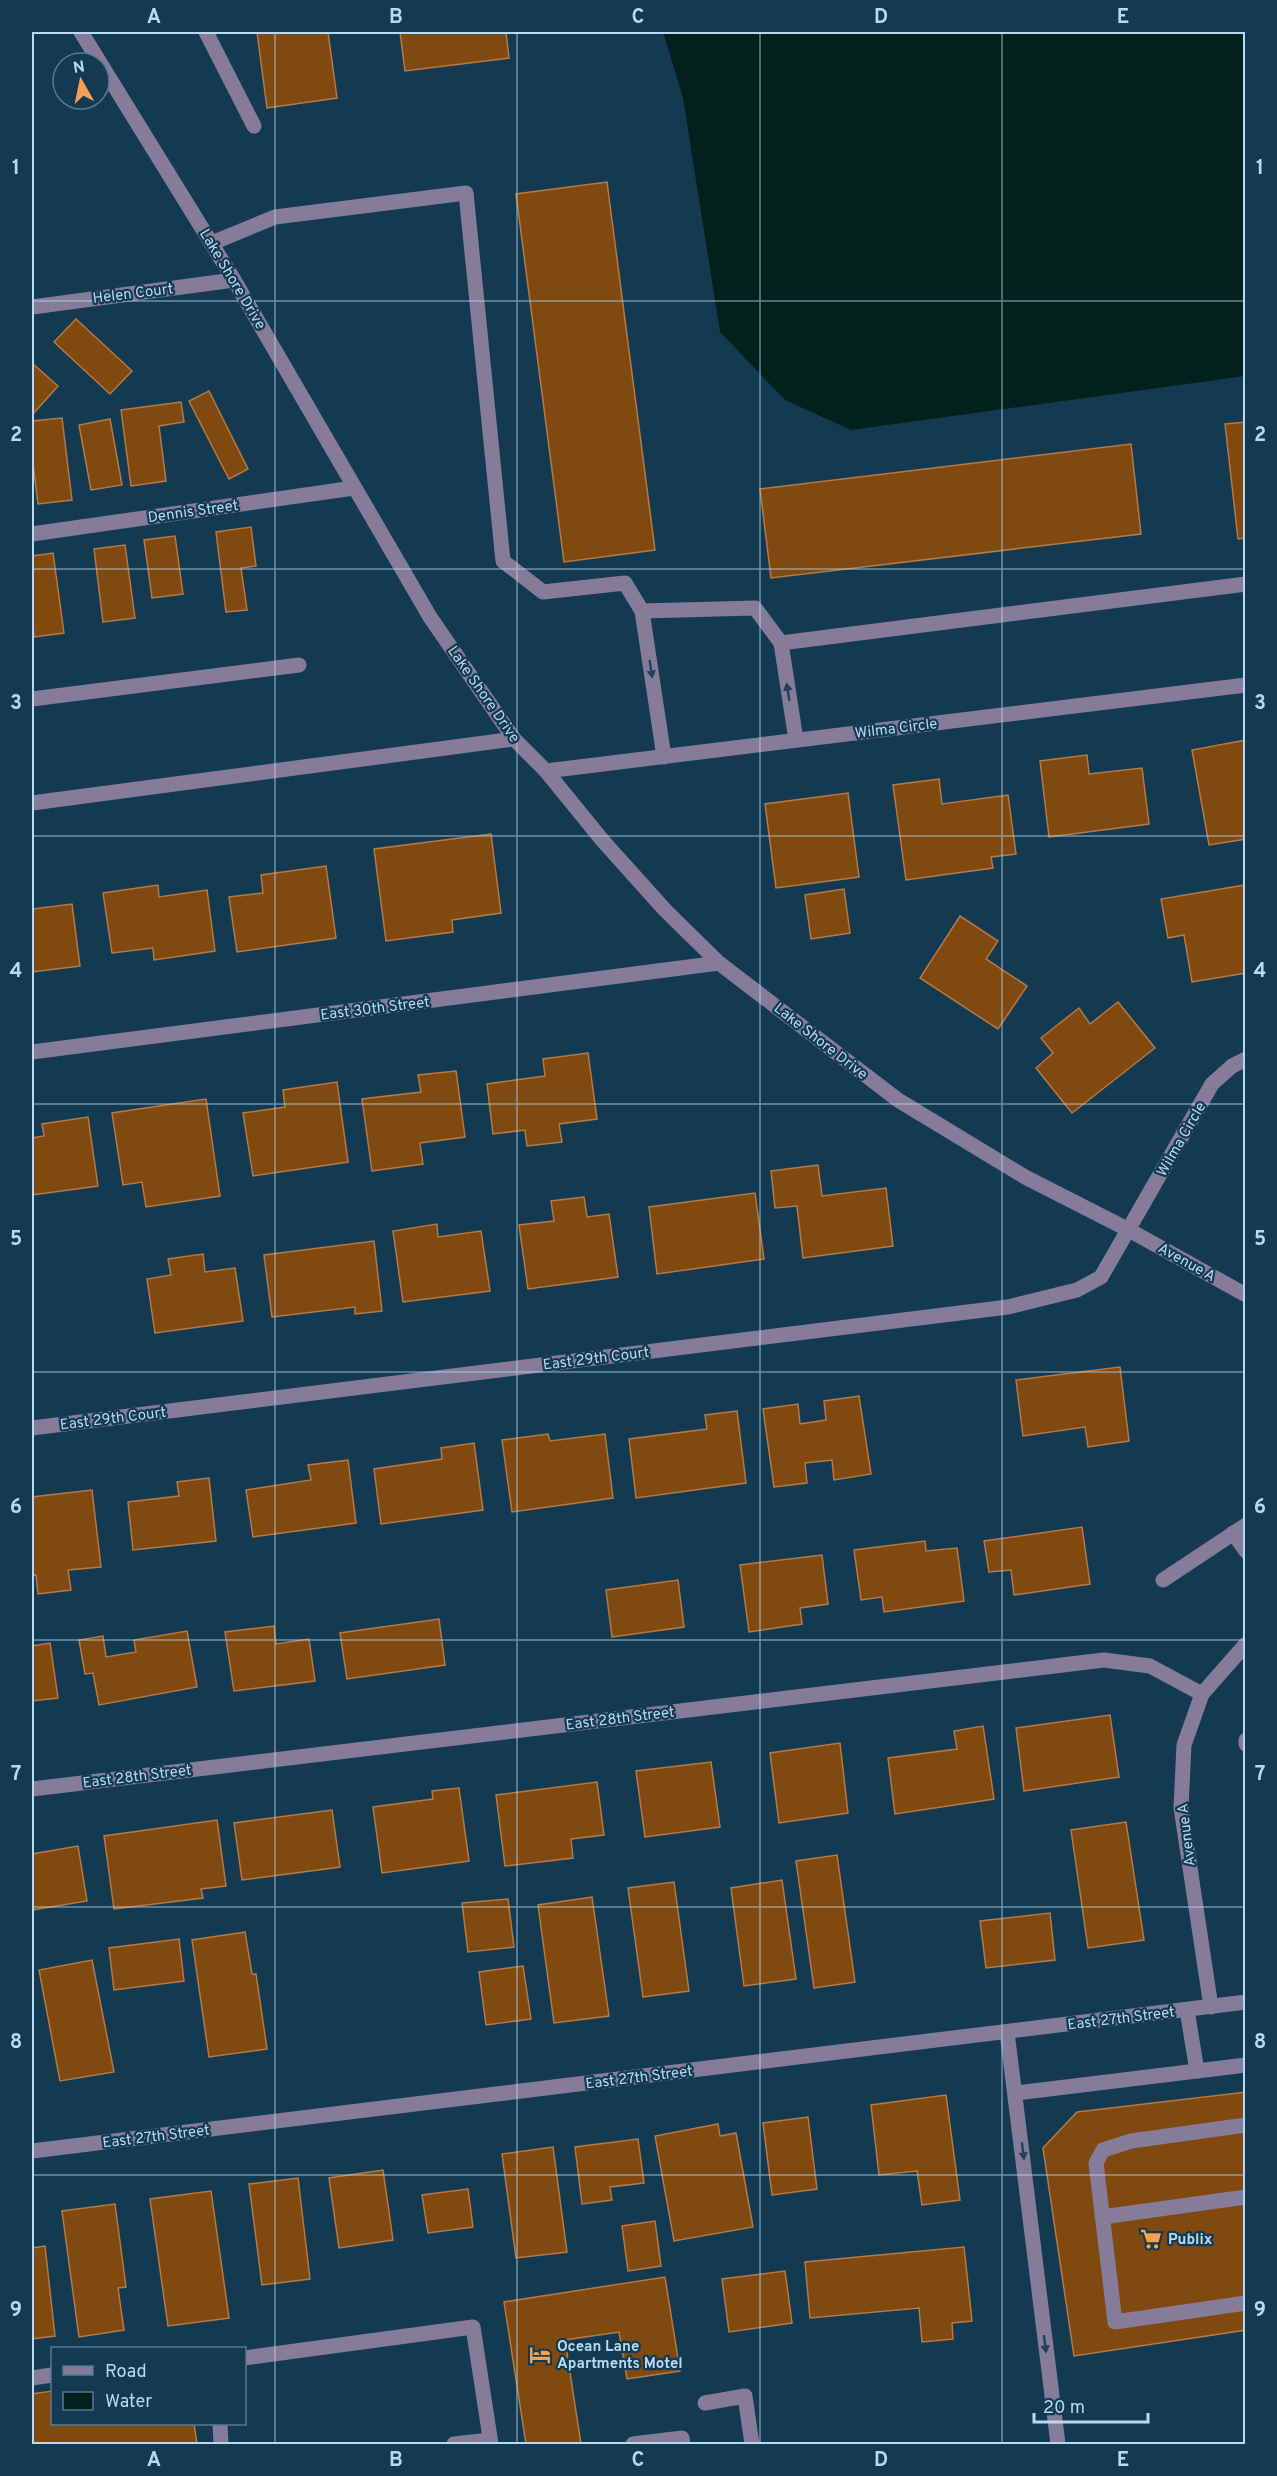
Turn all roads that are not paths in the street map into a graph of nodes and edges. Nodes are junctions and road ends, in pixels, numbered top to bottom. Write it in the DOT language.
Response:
graph roads {
  1 [pos="81,32"];
  2 [pos="206,32"];
  3 [pos="254,126"];
  4 [pos="212,243"];
  5 [pos="234,280"];
  6 [pos="32,307"];
  7 [pos="354,488"];
  8 [pos="32,534"];
  9 [pos="1245,584"];
  10 [pos="642,611"];
  11 [pos="781,643"];
  12 [pos="299,665"];
  13 [pos="1245,685"];
  14 [pos="32,699"];
  15 [pos="514,740"];
  16 [pos="796,740"];
  17 [pos="664,757"];
  18 [pos="546,771"];
  19 [pos="32,803"];
  20 [pos="719,963"];
  21 [pos="32,1052"];
  22 [pos="1245,1059"];
  23 [pos="1129,1230"];
  24 [pos="1245,1294"];
  25 [pos="32,1428"];
  26 [pos="1239,1529"];
  27 [pos="1245,1551"];
  28 [pos="1163,1580"];
  29 [pos="1245,1644"];
  30 [pos="1202,1694"];
  31 [pos="1245,1740"];
  32 [pos="1245,1744"];
  33 [pos="32,1789"];
  34 [pos="1245,2002"];
  35 [pos="1211,2007"];
  36 [pos="1187,2010"];
  37 [pos="1007,2032"];
  38 [pos="1245,2065"];
  39 [pos="1197,2071"];
  40 [pos="1016,2092"];
  41 [pos="1245,2125"];
  42 [pos="32,2151"];
  43 [pos="1245,2197"];
  44 [pos="1102,2217"];
  45 [pos="1245,2303"];
  46 [pos="246,2358"];
  47 [pos="51,2375"];
  48 [pos="32,2378"];
  49 [pos="705,2403"];
  50 [pos="220,2425"];
  51 [pos="490,2442"];
  52 [pos="221,2445"];
  53 [pos="454,2445"];
  54 [pos="633,2445"];
  55 [pos="683,2445"];
  56 [pos="752,2445"];
  57 [pos="1058,2445"];
  1 -- 4 [label="street, Lake Shore Drive"];
  2 -- 3 [label="street"];
  4 -- 5 [label="street, Lake Shore Drive"];
  4 -- 10 [label="street"];
  5 -- 6 [label="street, Helen Court"];
  5 -- 7 [label="street, Lake Shore Drive"];
  7 -- 8 [label="street, Dennis Street"];
  7 -- 15 [label="street, Lake Shore Drive"];
  9 -- 11 [label="street"];
  10 -- 11 [label="street"];
  10 -- 17 [label="street, one-way"];
  16 -- 11 [label="street, one-way"];
  12 -- 14 [label="street"];
  13 -- 16 [label="street, Wilma Circle"];
  15 -- 18 [label="street, Lake Shore Drive"];
  15 -- 19 [label="street"];
  16 -- 17 [label="street, Wilma Circle"];
  17 -- 18 [label="street, Wilma Circle"];
  18 -- 20 [label="street, Lake Shore Drive"];
  20 -- 21 [label="street, East 30th Street"];
  20 -- 23 [label="street, Lake Shore Drive"];
  22 -- 23 [label="street, Wilma Circle"];
  23 -- 24 [label="street, Avenue A"];
  23 -- 25 [label="street, East 29th Court"];
  26 -- 27 [label="street"];
  26 -- 28 [label="street"];
  29 -- 30 [label="street, Avenue A"];
  30 -- 33 [label="street, East 28th Street"];
  30 -- 35 [label="street, Avenue A"];
  31 -- 32 [label="street"];
  34 -- 35 [label="street, East 27th Street"];
  35 -- 36 [label="street, East 27th Street"];
  36 -- 37 [label="street, East 27th Street"];
  36 -- 39 [label="street"];
  37 -- 40 [label="street"];
  37 -- 42 [label="street, East 27th Street"];
  38 -- 39 [label="street"];
  39 -- 40 [label="street"];
  40 -- 57 [label="street, one-way"];
  41 -- 44 [label="street"];
  43 -- 44 [label="street"];
  44 -- 45 [label="street"];
  46 -- 51 [label="street"];
  47 -- 48 [label="street"];
  49 -- 56 [label="street"];
  50 -- 52 [label="street"];
  51 -- 53 [label="street"];
  54 -- 55 [label="street"];
}
